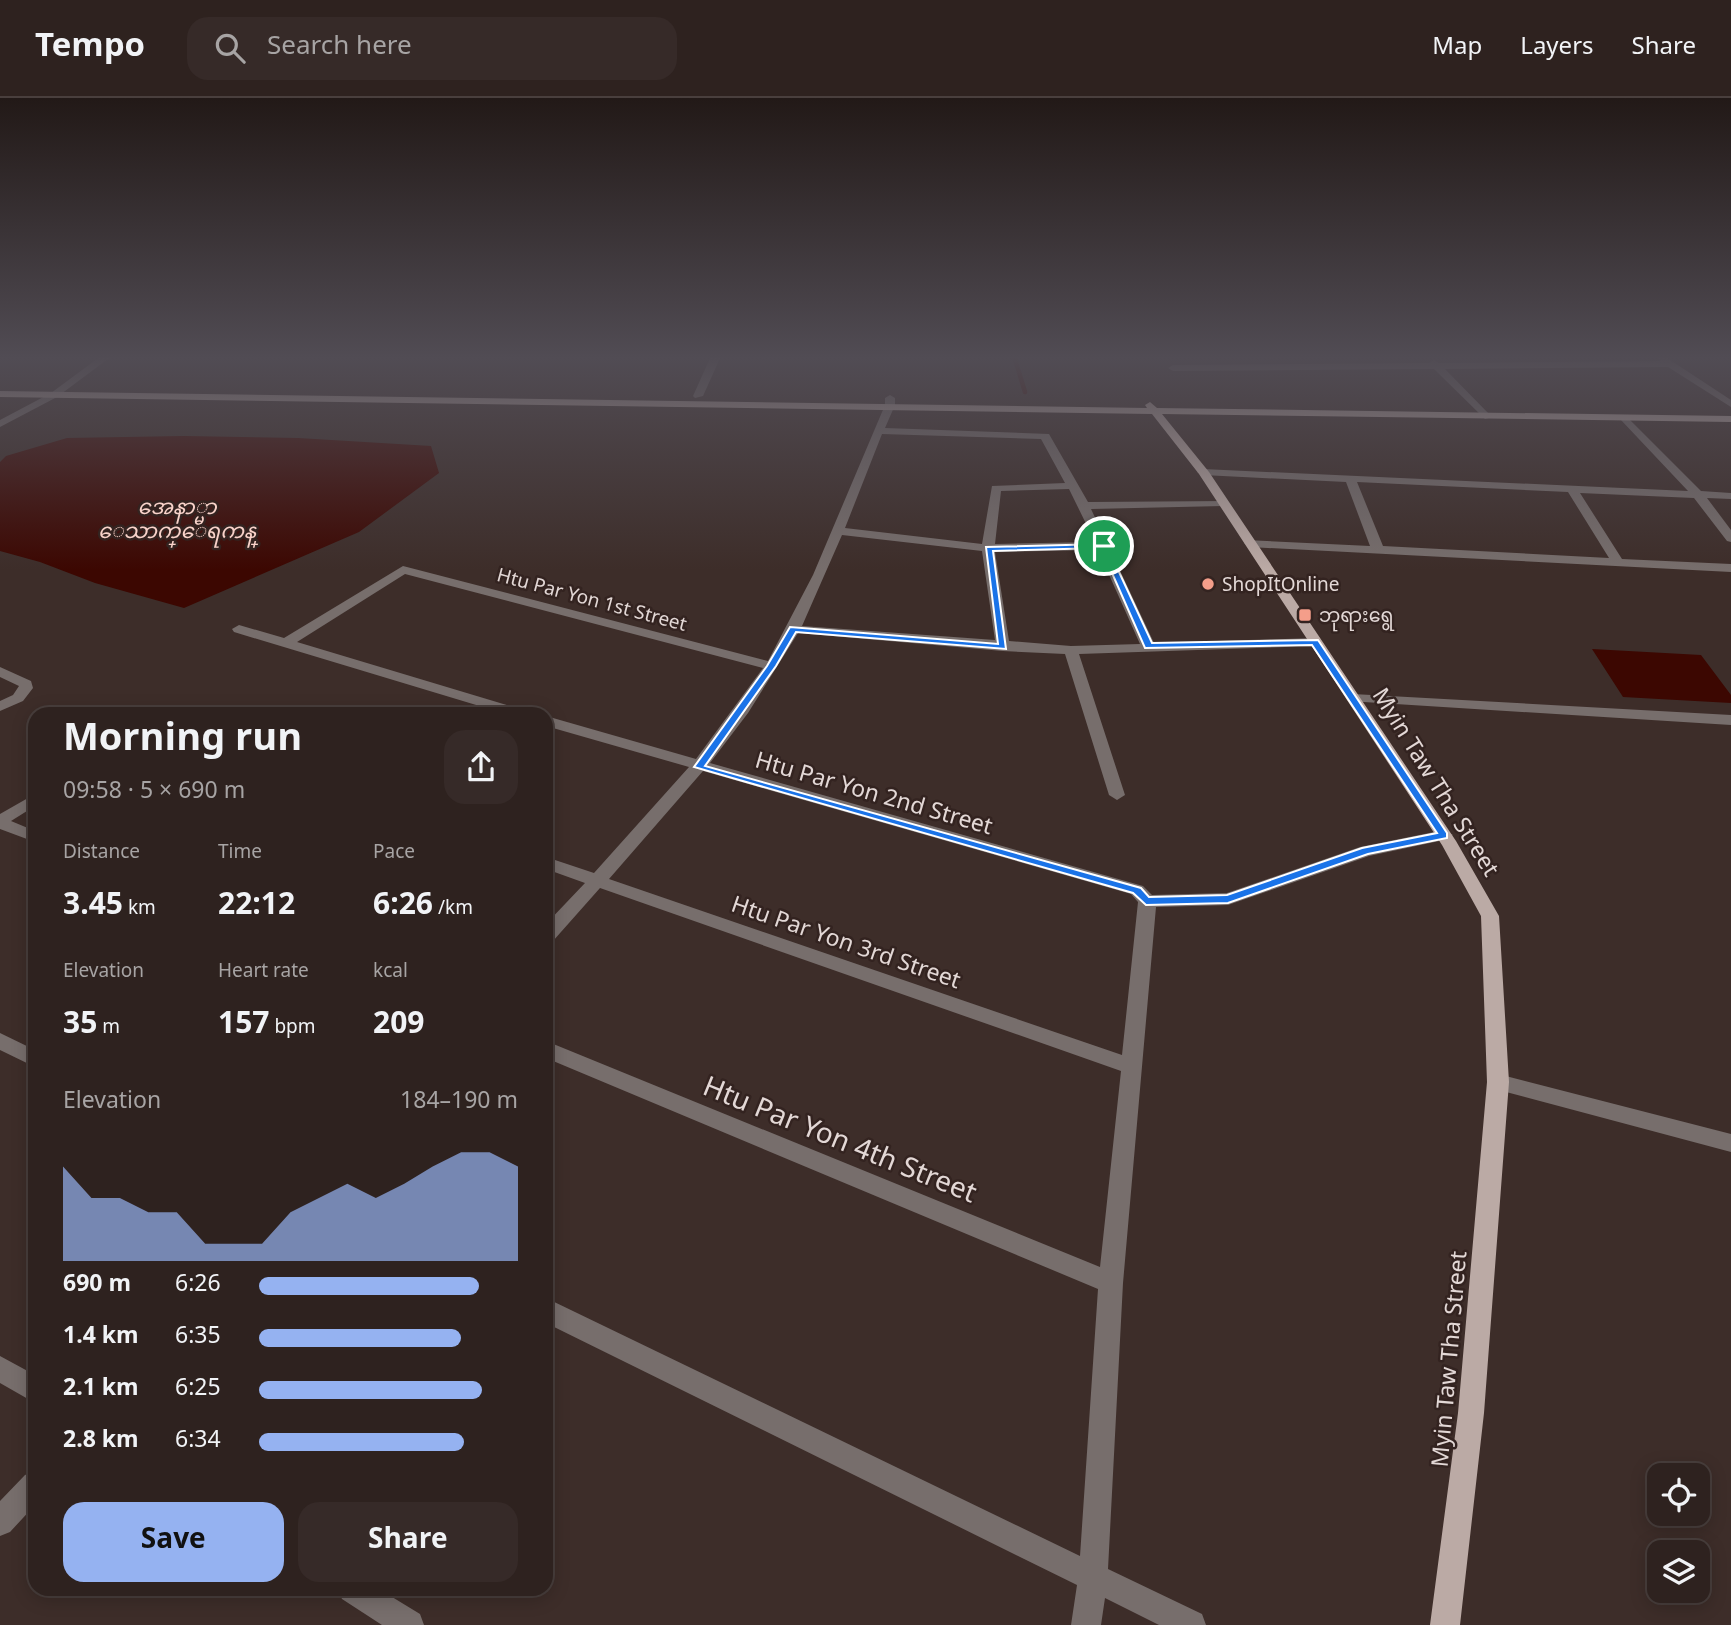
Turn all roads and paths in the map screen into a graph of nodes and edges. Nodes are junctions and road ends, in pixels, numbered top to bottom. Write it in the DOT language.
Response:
graph roads {
  1 [pos="880,427"];
  2 [pos="1167,427"];
  3 [pos="1634,427"];
  4 [pos="878,431"];
  5 [pos="1203,472"];
  6 [pos="1350,479"];
  7 [pos="1073,486"];
  8 [pos="1572,489"];
  9 [pos="1698,495"];
  10 [pos="1731,496"];
  11 [pos="1223,503"];
  12 [pos="1084,506"];
  13 [pos="838,531"];
  14 [pos="1731,538"];
  15 [pos="1250,542"];
  16 [pos="1104,546"];
  17 [pos="988,548"];
  18 [pos="1378,550"];
  19 [pos="1618,562"];
  20 [pos="1731,569"];
  21 [pos="239,629"];
  22 [pos="793,629"];
  23 [pos="1315,642"];
  24 [pos="285,643"];
  25 [pos="1149,646"];
  26 [pos="1003,647"];
  27 [pos="1071,650"];
  28 [pos="771,666"];
  29 [pos="0,671"];
  30 [pos="1353,698"];
  31 [pos="0,707"];
  32 [pos="499,707"];
  33 [pos="1731,720"];
  34 [pos="553,723"];
  35 [pos="699,767"];
  36 [pos="1117,794"];
  37 [pos="28,804"];
  38 [pos="0,822"];
  39 [pos="28,834"];
  40 [pos="1444,835"];
  41 [pos="553,866"];
  42 [pos="596,881"];
  43 [pos="1146,901"];
  44 [pos="553,928"];
  45 [pos="0,1041"];
  46 [pos="553,1052"];
  47 [pos="28,1055"];
  48 [pos="1131,1066"];
  49 [pos="1498,1082"];
  50 [pos="1731,1143"];
  51 [pos="1111,1283"];
  52 [pos="553,1313"];
  53 [pos="0,1368"];
  54 [pos="28,1386"];
  55 [pos="28,1492"];
  56 [pos="0,1522"];
  57 [pos="1093,1576"];
  58 [pos="363,1596"];
  59 [pos="409,1625"];
  60 [pos="1086,1625"];
  61 [pos="1191,1625"];
  62 [pos="1445,1625"];
  1 -- 4 [label="street"];
  2 -- 5 [label="main road, Myin Taw Tha Street"];
  3 -- 9 [label="street"];
  4 -- 7 [label="street"];
  4 -- 13 [label="street"];
  5 -- 6 [label="street"];
  5 -- 11 [label="main road, Myin Taw Tha Street"];
  6 -- 8 [label="street"];
  6 -- 18 [label="street"];
  7 -- 12 [label="street"];
  7 -- 17 [label="street"];
  8 -- 9 [label="street"];
  8 -- 19 [label="street"];
  9 -- 10 [label="street"];
  9 -- 14 [label="street"];
  11 -- 12 [label="street"];
  11 -- 15 [label="main road, Myin Taw Tha Street"];
  12 -- 16 [label="street"];
  13 -- 17 [label="street"];
  13 -- 22 [label="street"];
  15 -- 18 [label="street"];
  15 -- 23 [label="main road, Myin Taw Tha Street"];
  16 -- 17 [label="street"];
  16 -- 25 [label="street"];
  17 -- 26 [label="street"];
  18 -- 19 [label="street"];
  19 -- 20 [label="street"];
  21 -- 24 [label="street"];
  22 -- 26 [label="street"];
  22 -- 28 [label="street"];
  23 -- 25 [label="street"];
  23 -- 30 [label="main road, Myin Taw Tha Street"];
  24 -- 28 [label="street, Htu Par Yon 1st Street"];
  24 -- 32 [label="street"];
  25 -- 27 [label="street"];
  26 -- 27 [label="street"];
  27 -- 36 [label="street"];
  28 -- 35 [label="street"];
  29 -- 31 [label="street"];
  30 -- 33 [label="street"];
  30 -- 40 [label="main road, Myin Taw Tha Street"];
  34 -- 35 [label="street, Htu Par Yon 2nd Street"];
  35 -- 42 [label="street"];
  35 -- 43 [label="street, Htu Par Yon 2nd Street"];
  37 -- 38 [label="street"];
  38 -- 39 [label="street"];
  40 -- 43 [label="street"];
  40 -- 49 [label="main road, Myin Taw Tha Street"];
  41 -- 42 [label="street, Htu Par Yon 3rd Street"];
  42 -- 44 [label="street"];
  42 -- 48 [label="street, Htu Par Yon 3rd Street"];
  43 -- 48 [label="street"];
  45 -- 47 [label="street"];
  46 -- 51 [label="street, Htu Par Yon 4th Street"];
  48 -- 51 [label="street"];
  49 -- 50 [label="street"];
  49 -- 62 [label="main road, Myin Taw Tha Street"];
  51 -- 57 [label="street"];
  52 -- 57 [label="street"];
  53 -- 54 [label="street"];
  55 -- 56 [label="street"];
  57 -- 60 [label="street"];
  57 -- 61 [label="street"];
  58 -- 59 [label="street"];
}
